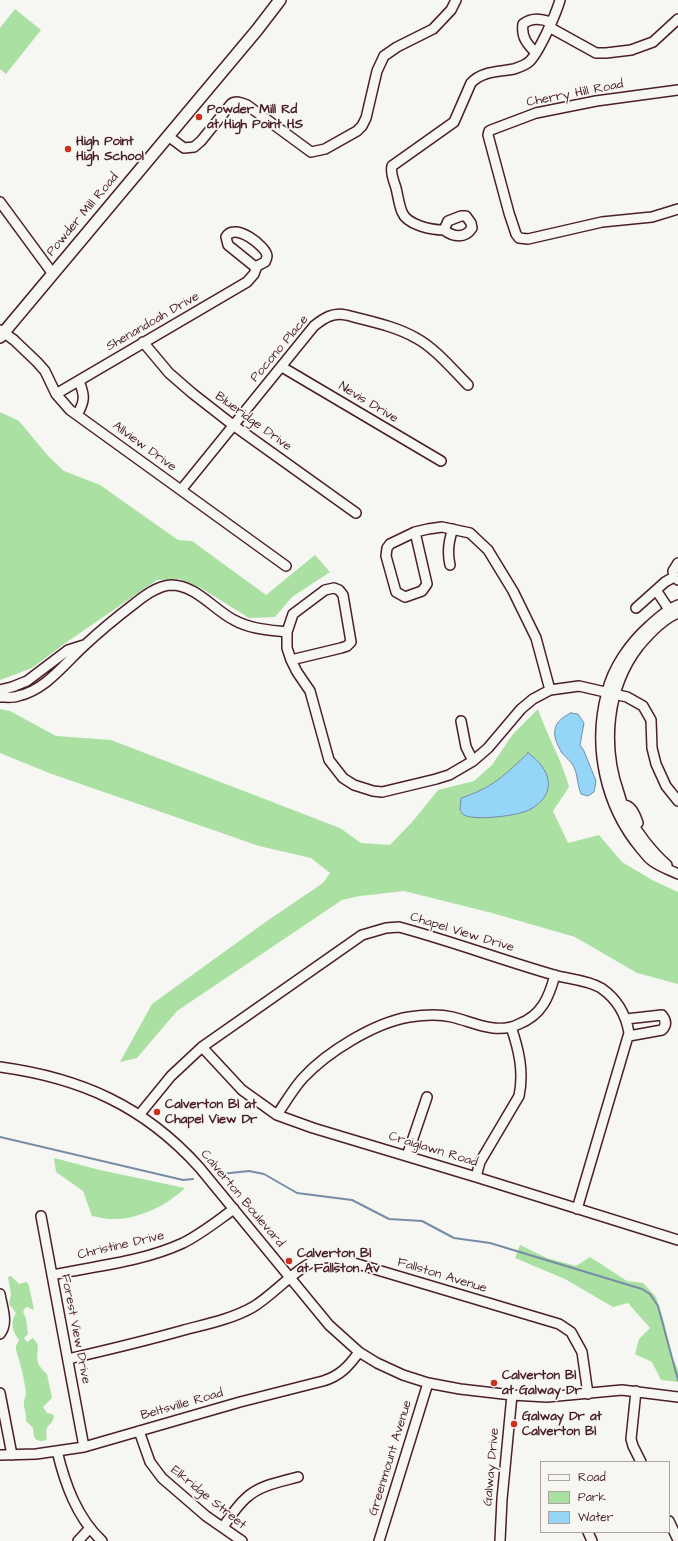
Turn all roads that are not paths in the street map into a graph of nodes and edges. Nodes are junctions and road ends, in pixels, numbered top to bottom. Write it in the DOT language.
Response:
graph roads {
  1 [pos="280,0"];
  2 [pos="456,0"];
  3 [pos="560,0"];
  4 [pos="678,19"];
  5 [pos="550,25"];
  6 [pos="536,53"];
  7 [pos="678,90"];
  8 [pos="168,136"];
  9 [pos="0,202"];
  10 [pos="678,209"];
  11 [pos="444,230"];
  12 [pos="257,266"];
  13 [pos="53,274"];
  14 [pos="1,334"];
  15 [pos="143,342"];
  16 [pos="282,367"];
  17 [pos="79,381"];
  18 [pos="468,385"];
  19 [pos="56,394"];
  20 [pos="77,415"];
  21 [pos="233,425"];
  22 [pos="441,461"];
  23 [pos="181,490"];
  24 [pos="356,513"];
  25 [pos="453,529"];
  26 [pos="415,532"];
  27 [pos="678,563"];
  28 [pos="450,565"];
  29 [pos="286,566"];
  30 [pos="676,579"];
  31 [pos="656,590"];
  32 [pos="678,605"];
  33 [pos="636,608"];
  34 [pos="673,612"];
  35 [pos="287,632"];
  36 [pos="85,645"];
  37 [pos="291,660"];
  38 [pos="30,686"];
  39 [pos="0,690"];
  40 [pos="550,690"];
  41 [pos="611,693"];
  42 [pos="0,697"];
  43 [pos="461,721"];
  44 [pos="473,761"];
  45 [pos="678,801"];
  46 [pos="619,807"];
  47 [pos="634,833"];
  48 [pos="678,874"];
  49 [pos="555,975"];
  50 [pos="626,1019"];
  51 [pos="512,1027"];
  52 [pos="629,1036"];
  53 [pos="202,1048"];
  54 [pos="0,1067"];
  55 [pos="427,1097"];
  56 [pos="140,1114"];
  57 [pos="277,1115"];
  58 [pos="407,1156"];
  59 [pos="476,1176"];
  60 [pos="234,1209"];
  61 [pos="577,1209"];
  62 [pos="41,1216"];
  63 [pos="678,1240"];
  64 [pos="52,1275"];
  65 [pos="291,1278"];
  66 [pos="0,1294"];
  67 [pos="2,1316"];
  68 [pos="0,1334"];
  69 [pos="359,1352"];
  70 [pos="68,1359"];
  71 [pos="428,1383"];
  72 [pos="636,1391"];
  73 [pos="0,1393"];
  74 [pos="588,1394"];
  75 [pos="512,1395"];
  76 [pos="678,1397"];
  77 [pos="139,1431"];
  78 [pos="84,1447"];
  79 [pos="57,1451"];
  80 [pos="12,1455"];
  81 [pos="0,1456"];
  82 [pos="640,1461"];
  83 [pos="298,1477"];
  84 [pos="670,1523"];
  85 [pos="223,1527"];
  86 [pos="89,1529"];
  87 [pos="678,1540"];
  88 [pos="78,1541"];
  89 [pos="102,1541"];
  90 [pos="242,1541"];
  91 [pos="380,1541"];
  92 [pos="500,1541"];
  1 -- 8 [label="main road, Powder Mill Road"];
  2 -- 8 [label="street"];
  3 -- 5 [label="street"];
  4 -- 5 [label="street"];
  5 -- 6 [label="street"];
  5 -- 6 [label="street"];
  6 -- 11 [label="street"];
  7 -- 10 [label="street, Cherry Hill Road"];
  8 -- 13 [label="main road, Powder Mill Road"];
  9 -- 13 [label="street"];
  12 -- 12 [label="street, Shenandoah Drive"];
  12 -- 15 [label="street, Shenandoah Drive"];
  13 -- 14 [label="main road, Powder Mill Road"];
  14 -- 19 [label="street, Allview Drive"];
  15 -- 17 [label="street, Shenandoah Drive"];
  15 -- 21 [label="street, Blueridge Drive"];
  16 -- 18 [label="street, Pocono Place"];
  16 -- 21 [label="street, Pocono Place"];
  16 -- 22 [label="street, Nevis Drive"];
  17 -- 19 [label="street, Shenandoah Drive"];
  17 -- 20 [label="street"];
  19 -- 20 [label="street, Allview Drive"];
  20 -- 23 [label="street, Allview Drive"];
  21 -- 23 [label="street, Pocono Place"];
  21 -- 24 [label="street, Blueridge Drive"];
  23 -- 29 [label="street, Allview Drive"];
  25 -- 26 [label="street"];
  25 -- 28 [label="street"];
  25 -- 40 [label="street"];
  26 -- 26 [label="street"];
  27 -- 30 [label="street"];
  30 -- 31 [label="street"];
  31 -- 33 [label="street"];
  31 -- 34 [label="street"];
  32 -- 34 [label="street"];
  34 -- 41 [label="street"];
  35 -- 36 [label="street"];
  35 -- 37 [label="street"];
  35 -- 37 [label="street"];
  36 -- 38 [label="street"];
  36 -- 38 [label="street"];
  37 -- 44 [label="street"];
  38 -- 39 [label="street"];
  38 -- 42 [label="street"];
  40 -- 41 [label="street"];
  40 -- 44 [label="street"];
  41 -- 45 [label="street"];
  41 -- 46 [label="street"];
  43 -- 44 [label="street"];
  46 -- 47 [label="street"];
  46 -- 47 [label="street"];
  47 -- 48 [label="street"];
  49 -- 50 [label="street, Chapel View Drive"];
  49 -- 51 [label="street"];
  49 -- 53 [label="street, Chapel View Drive"];
  50 -- 52 [label="street, Chapel View Drive"];
  50 -- 52 [label="street"];
  51 -- 57 [label="street"];
  51 -- 59 [label="street"];
  52 -- 61 [label="street, Chapel View Drive"];
  53 -- 56 [label="street, Chapel View Drive"];
  53 -- 57 [label="street, Craiglawn Road"];
  54 -- 56 [label="street, Calverton Boulevard"];
  55 -- 58 [label="street"];
  56 -- 60 [label="street, Calverton Boulevard"];
  57 -- 58 [label="street, Craiglawn Road"];
  58 -- 59 [label="street, Craiglawn Road"];
  59 -- 61 [label="street, Craiglawn Road"];
  60 -- 64 [label="street, Christine Drive"];
  60 -- 65 [label="street, Calverton Boulevard"];
  61 -- 63 [label="street, Craiglawn Road"];
  62 -- 64 [label="street, Forest View Drive"];
  64 -- 70 [label="street, Forest View Drive"];
  65 -- 69 [label="street, Calverton Boulevard"];
  65 -- 70 [label="street, Fallston Avenue"];
  65 -- 74 [label="street, Fallston Avenue"];
  66 -- 67 [label="street"];
  67 -- 68 [label="street"];
  69 -- 71 [label="street, Calverton Boulevard"];
  69 -- 77 [label="street, Beltsville Road"];
  70 -- 78 [label="street, Forest View Drive"];
  71 -- 75 [label="street, Calverton Boulevard"];
  71 -- 91 [label="street, Greenmount Avenue"];
  72 -- 74 [label="street, Calverton Boulevard"];
  72 -- 76 [label="street, Calverton Boulevard"];
  72 -- 82 [label="street"];
  73 -- 80 [label="street"];
  74 -- 75 [label="street, Calverton Boulevard"];
  75 -- 92 [label="street, Galway Drive"];
  77 -- 78 [label="street, Beltsville Road"];
  77 -- 85 [label="street, Elkridge Street"];
  78 -- 79 [label="street, Beltsville Road"];
  79 -- 80 [label="street, Beltsville Road"];
  79 -- 86 [label="street"];
  80 -- 81 [label="street, Beltsville Road"];
  83 -- 85 [label="street"];
  84 -- 87 [label="street"];
  85 -- 90 [label="street, Elkridge Street"];
  86 -- 88 [label="street"];
  86 -- 89 [label="street"];
}
